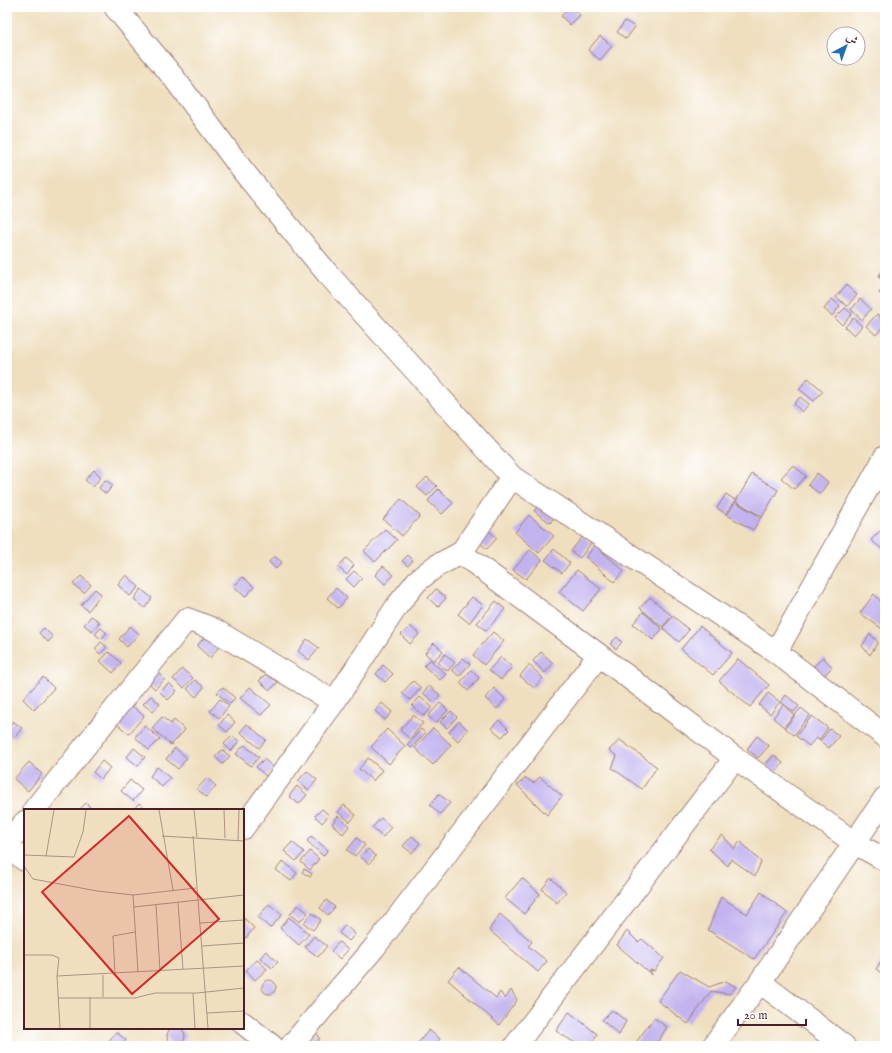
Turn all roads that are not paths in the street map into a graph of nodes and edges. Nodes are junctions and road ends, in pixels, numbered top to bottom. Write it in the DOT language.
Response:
graph roads {
  1 [pos="115,7"];
  2 [pos="885,457"];
  3 [pos="512,477"];
  4 [pos="460,553"];
  5 [pos="776,652"];
  6 [pos="599,654"];
  7 [pos="334,702"];
  8 [pos="885,736"];
  9 [pos="735,758"];
  10 [pos="885,798"];
  11 [pos="35,809"];
  12 [pos="24,823"];
  13 [pos="244,827"];
  14 [pos="855,843"];
  15 [pos="7,845"];
  16 [pos="24,859"];
  17 [pos="885,860"];
  18 [pos="760,982"];
  19 [pos="244,1024"];
  20 [pos="272,1046"];
  21 [pos="291,1046"];
  22 [pos="515,1046"];
  23 [pos="713,1046"];
  24 [pos="844,1046"];
  1 -- 3 [label="street"];
  2 -- 5 [label="street"];
  3 -- 4 [label="street"];
  3 -- 5 [label="street"];
  4 -- 6 [label="street"];
  4 -- 7 [label="street"];
  5 -- 8 [label="street"];
  6 -- 9 [label="street"];
  6 -- 21 [label="street"];
  7 -- 11 [label="street"];
  7 -- 13 [label="street"];
  9 -- 14 [label="street"];
  9 -- 22 [label="street"];
  10 -- 14 [label="street"];
  12 -- 15 [label="street"];
  14 -- 17 [label="street"];
  14 -- 18 [label="street"];
  15 -- 16 [label="street"];
  18 -- 23 [label="street"];
  18 -- 24 [label="street"];
  19 -- 20 [label="street"];
}
